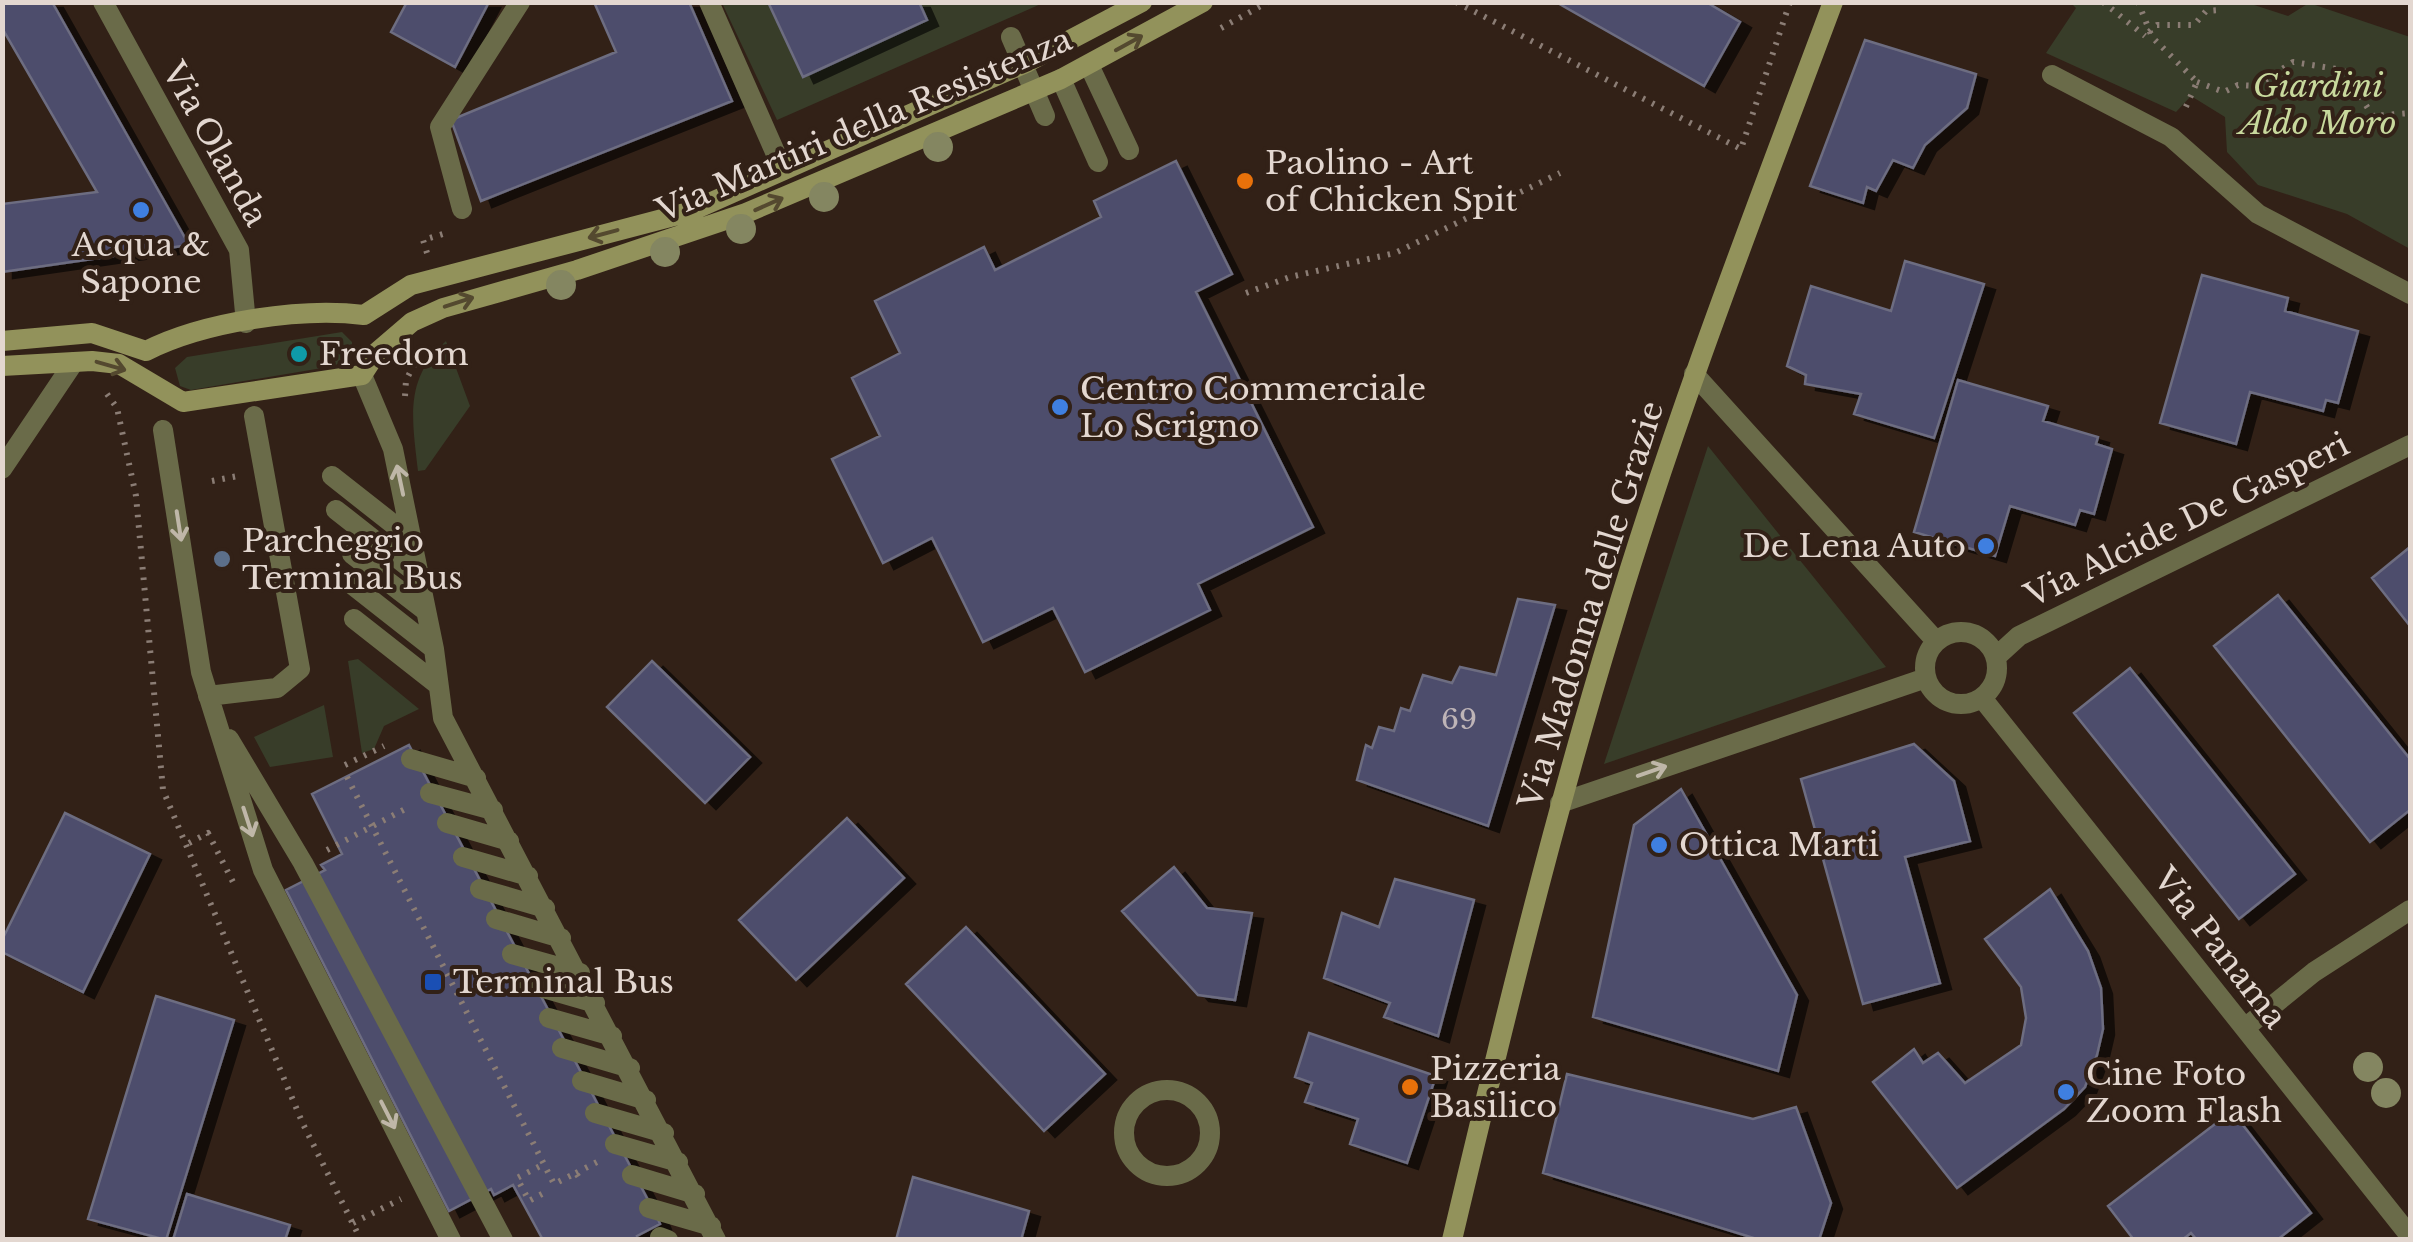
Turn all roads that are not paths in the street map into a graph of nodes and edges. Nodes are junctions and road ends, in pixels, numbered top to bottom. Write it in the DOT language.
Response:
graph roads {
  1 [pos="103,2"];
  2 [pos="520,2"];
  3 [pos="709,2"];
  4 [pos="1142,2"];
  5 [pos="1203,2"];
  6 [pos="1833,2"];
  7 [pos="1012,38"];
  8 [pos="1024,64"];
  9 [pos="1090,65"];
  10 [pos="2052,75"];
  11 [pos="1061,79"];
  12 [pos="1034,91"];
  13 [pos="1045,116"];
  14 [pos="1129,150"];
  15 [pos="1098,162"];
  16 [pos="782,170"];
  17 [pos="462,209"];
  18 [pos="2410,294"];
  19 [pos="364,315"];
  20 [pos="246,323"];
  21 [pos="2,341"];
  22 [pos="146,352"];
  23 [pos="377,352"];
  24 [pos="83,362"];
  25 [pos="2,366"];
  26 [pos="1694,374"];
  27 [pos="362,375"];
  28 [pos="146,384"];
  29 [pos="254,416"];
  30 [pos="163,430"];
  31 [pos="2410,445"];
  32 [pos="2,469"];
  33 [pos="332,476"];
  34 [pos="336,510"];
  35 [pos="412,538"];
  36 [pos="352,554"];
  37 [pos="420,576"];
  38 [pos="350,583"];
  39 [pos="426,611"];
  40 [pos="354,618"];
  41 [pos="1936,641"];
  42 [pos="434,649"];
  43 [pos="1996,657"];
  44 [pos="1926,678"];
  45 [pos="438,685"];
  46 [pos="1982,698"];
  47 [pos="209,702"];
  48 [pos="411,759"];
  49 [pos="476,778"];
  50 [pos="430,792"];
  51 [pos="1560,803"];
  52 [pos="493,810"];
  53 [pos="447,823"];
  54 [pos="509,841"];
  55 [pos="463,857"];
  56 [pos="528,876"];
  57 [pos="480,889"];
  58 [pos="546,908"];
  59 [pos="2410,910"];
  60 [pos="496,919"];
  61 [pos="561,938"];
  62 [pos="512,954"];
  63 [pos="580,973"];
  64 [pos="528,984"];
  65 [pos="595,1003"];
  66 [pos="549,1018"];
  67 [pos="2246,1027"];
  68 [pos="612,1036"];
  69 [pos="562,1048"];
  70 [pos="630,1068"];
  71 [pos="582,1081"];
  72 [pos="646,1100"];
  73 [pos="595,1113"];
  74 [pos="664,1133"];
  75 [pos="615,1144"];
  76 [pos="1203,1158"];
  77 [pos="678,1162"];
  78 [pos="632,1176"];
  79 [pos="695,1194"];
  80 [pos="649,1208"];
  81 [pos="714,1233"];
  82 [pos="2410,1236"];
  83 [pos="451,1240"];
  84 [pos="503,1240"];
  85 [pos="1452,1240"];
  1 -- 20 [label="street, Via Olanda"];
  2 -- 17 [label="street"];
  3 -- 16 [label="street, Via Martiri della Resistenza"];
  4 -- 8 [label="main road, Via Martiri della Resistenza"];
  9 -- 5 [label="main road, Via Martiri della Resistenza, one-way"];
  6 -- 26 [label="main road, Via Madonna delle Grazie"];
  7 -- 8 [label="street"];
  8 -- 12 [label="street"];
  8 -- 16 [label="main road, Via Martiri della Resistenza"];
  9 -- 11 [label="main road, Via Martiri della Resistenza"];
  9 -- 14 [label="street"];
  10 -- 18 [label="street"];
  11 -- 12 [label="main road, Via Martiri della Resistenza"];
  11 -- 15 [label="street"];
  12 -- 13 [label="street"];
  23 -- 12 [label="main road, Via Martiri della Resistenza, one-way"];
  16 -- 19 [label="main road, Via Martiri della Resistenza, one-way"];
  19 -- 20 [label="main road"];
  19 -- 23 [label="main road"];
  20 -- 22 [label="main road"];
  21 -- 22 [label="main road"];
  22 -- 28 [label="main road"];
  23 -- 27 [label="main road, Via Martiri della Resistenza"];
  24 -- 25 [label="main road"];
  24 -- 28 [label="main road, one-way"];
  24 -- 32 [label="street"];
  26 -- 41 [label="street"];
  26 -- 51 [label="main road, Via Madonna delle Grazie"];
  27 -- 28 [label="main road"];
  35 -- 27 [label="street, one-way"];
  29 -- 47 [label="street"];
  30 -- 47 [label="street, one-way"];
  31 -- 43 [label="street, Via Alcide De Gasperi"];
  33 -- 35 [label="street"];
  34 -- 37 [label="street"];
  35 -- 37 [label="street"];
  36 -- 39 [label="street"];
  37 -- 39 [label="street"];
  38 -- 42 [label="street"];
  39 -- 42 [label="street"];
  40 -- 45 [label="street"];
  41 -- 43 [label="street"];
  41 -- 44 [label="street"];
  42 -- 45 [label="street"];
  43 -- 46 [label="street"];
  44 -- 46 [label="street"];
  51 -- 44 [label="street, one-way"];
  45 -- 49 [label="street"];
  46 -- 67 [label="street, Via Panama"];
  47 -- 83 [label="street, one-way"];
  47 -- 84 [label="street"];
  48 -- 49 [label="street"];
  49 -- 52 [label="street"];
  50 -- 52 [label="street"];
  51 -- 85 [label="main road, Via Madonna delle Grazie"];
  52 -- 54 [label="street"];
  53 -- 54 [label="street"];
  54 -- 56 [label="street"];
  55 -- 56 [label="street"];
  56 -- 58 [label="street"];
  57 -- 58 [label="street"];
  58 -- 61 [label="street"];
  59 -- 67 [label="street"];
  60 -- 61 [label="street"];
  61 -- 63 [label="street"];
  62 -- 63 [label="street"];
  63 -- 65 [label="street"];
  64 -- 65 [label="street"];
  65 -- 68 [label="street"];
  66 -- 68 [label="street"];
  67 -- 82 [label="street, Via Panama"];
  68 -- 70 [label="street"];
  69 -- 70 [label="street"];
  70 -- 72 [label="street"];
  71 -- 72 [label="street"];
  72 -- 74 [label="street"];
  73 -- 74 [label="street"];
  74 -- 77 [label="street"];
  75 -- 77 [label="street"];
  76 -- 76 [label="street"];
  77 -- 79 [label="street"];
  78 -- 79 [label="street"];
  79 -- 81 [label="street"];
  80 -- 81 [label="street"];
}
